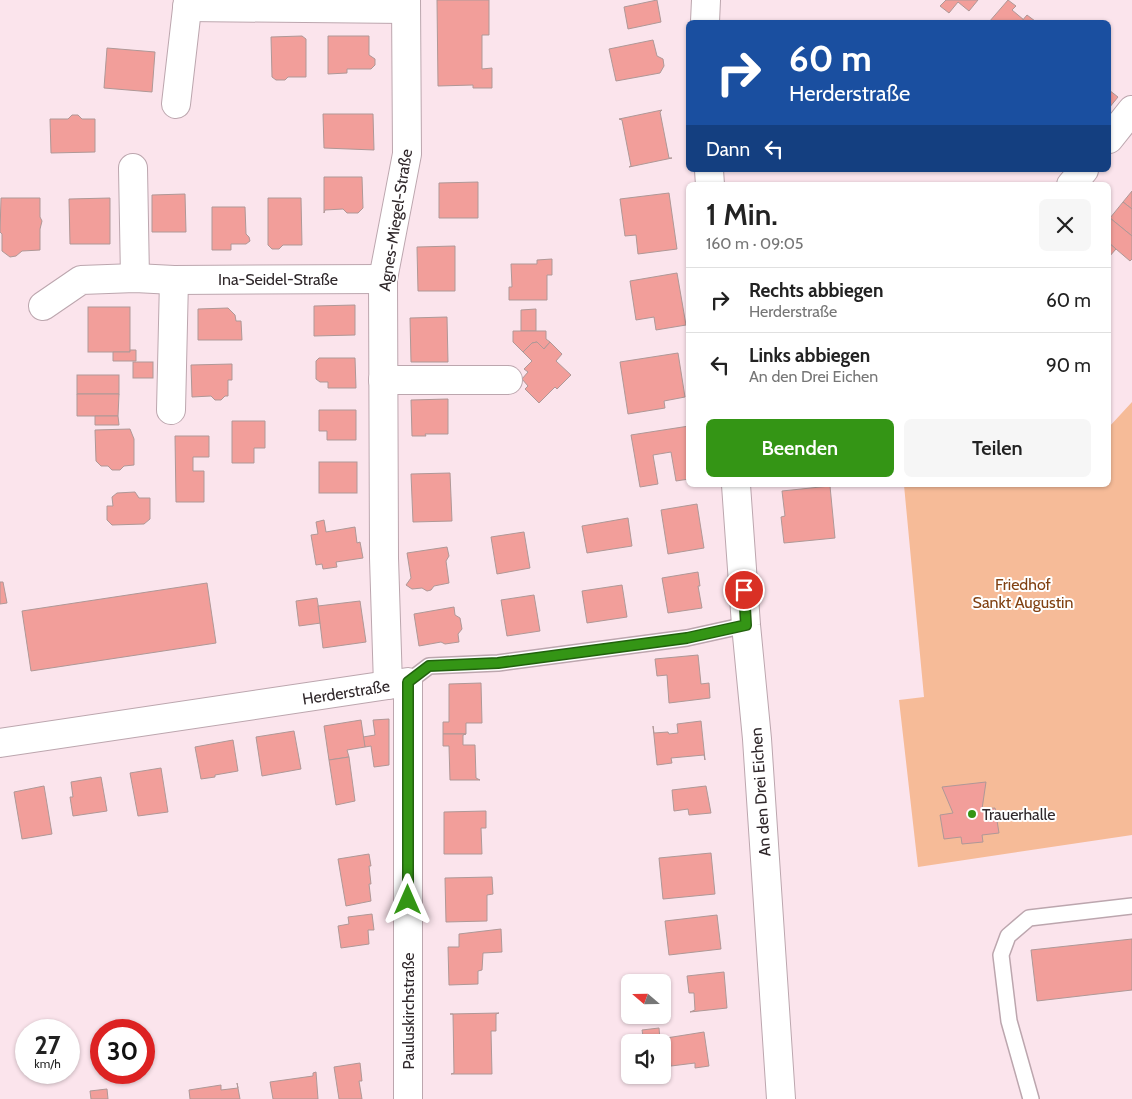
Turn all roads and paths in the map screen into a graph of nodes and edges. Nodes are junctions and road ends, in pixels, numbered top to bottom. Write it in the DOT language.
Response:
graph roads {
  1 [pos="706,0"];
  2 [pos="187,4"];
  3 [pos="406,5"];
  4 [pos="704,20"];
  5 [pos="176,104"];
  6 [pos="1132,110"];
  7 [pos="1111,136"];
  8 [pos="133,168"];
  9 [pos="1082,172"];
  10 [pos="1074,182"];
  11 [pos="135,278"];
  12 [pos="383,278"];
  13 [pos="174,280"];
  14 [pos="43,306"];
  15 [pos="383,380"];
  16 [pos="508,380"];
  17 [pos="171,410"];
  18 [pos="736,487"];
  19 [pos="746,625"];
  20 [pos="398,684"];
  21 [pos="0,743"];
  22 [pos="1132,906"];
  23 [pos="408,1099"];
  24 [pos="781,1099"];
  25 [pos="1031,1099"];
  1 -- 4 [label="street"];
  2 -- 3 [label="street"];
  2 -- 5 [label="street"];
  3 -- 12 [label="street, Agnes-Miegel-Straße"];
  6 -- 7 [label="street"];
  8 -- 11 [label="street"];
  9 -- 10 [label="street"];
  11 -- 13 [label="street, Ina-Seidel-Straße"];
  11 -- 14 [label="street, Ina-Seidel-Straße"];
  12 -- 13 [label="street, Ina-Seidel-Straße"];
  12 -- 15 [label="street, Agnes-Miegel-Straße"];
  13 -- 17 [label="street"];
  15 -- 16 [label="street"];
  15 -- 20 [label="street, Agnes-Miegel-Straße"];
  18 -- 19 [label="street, An den Drei Eichen"];
  19 -- 20 [label="lane, Herderstraße"];
  19 -- 24 [label="street, An den Drei Eichen"];
  20 -- 21 [label="street, Herderstraße"];
  20 -- 23 [label="street, Pauluskirchstraße"];
  22 -- 25 [label="lane"];
}
